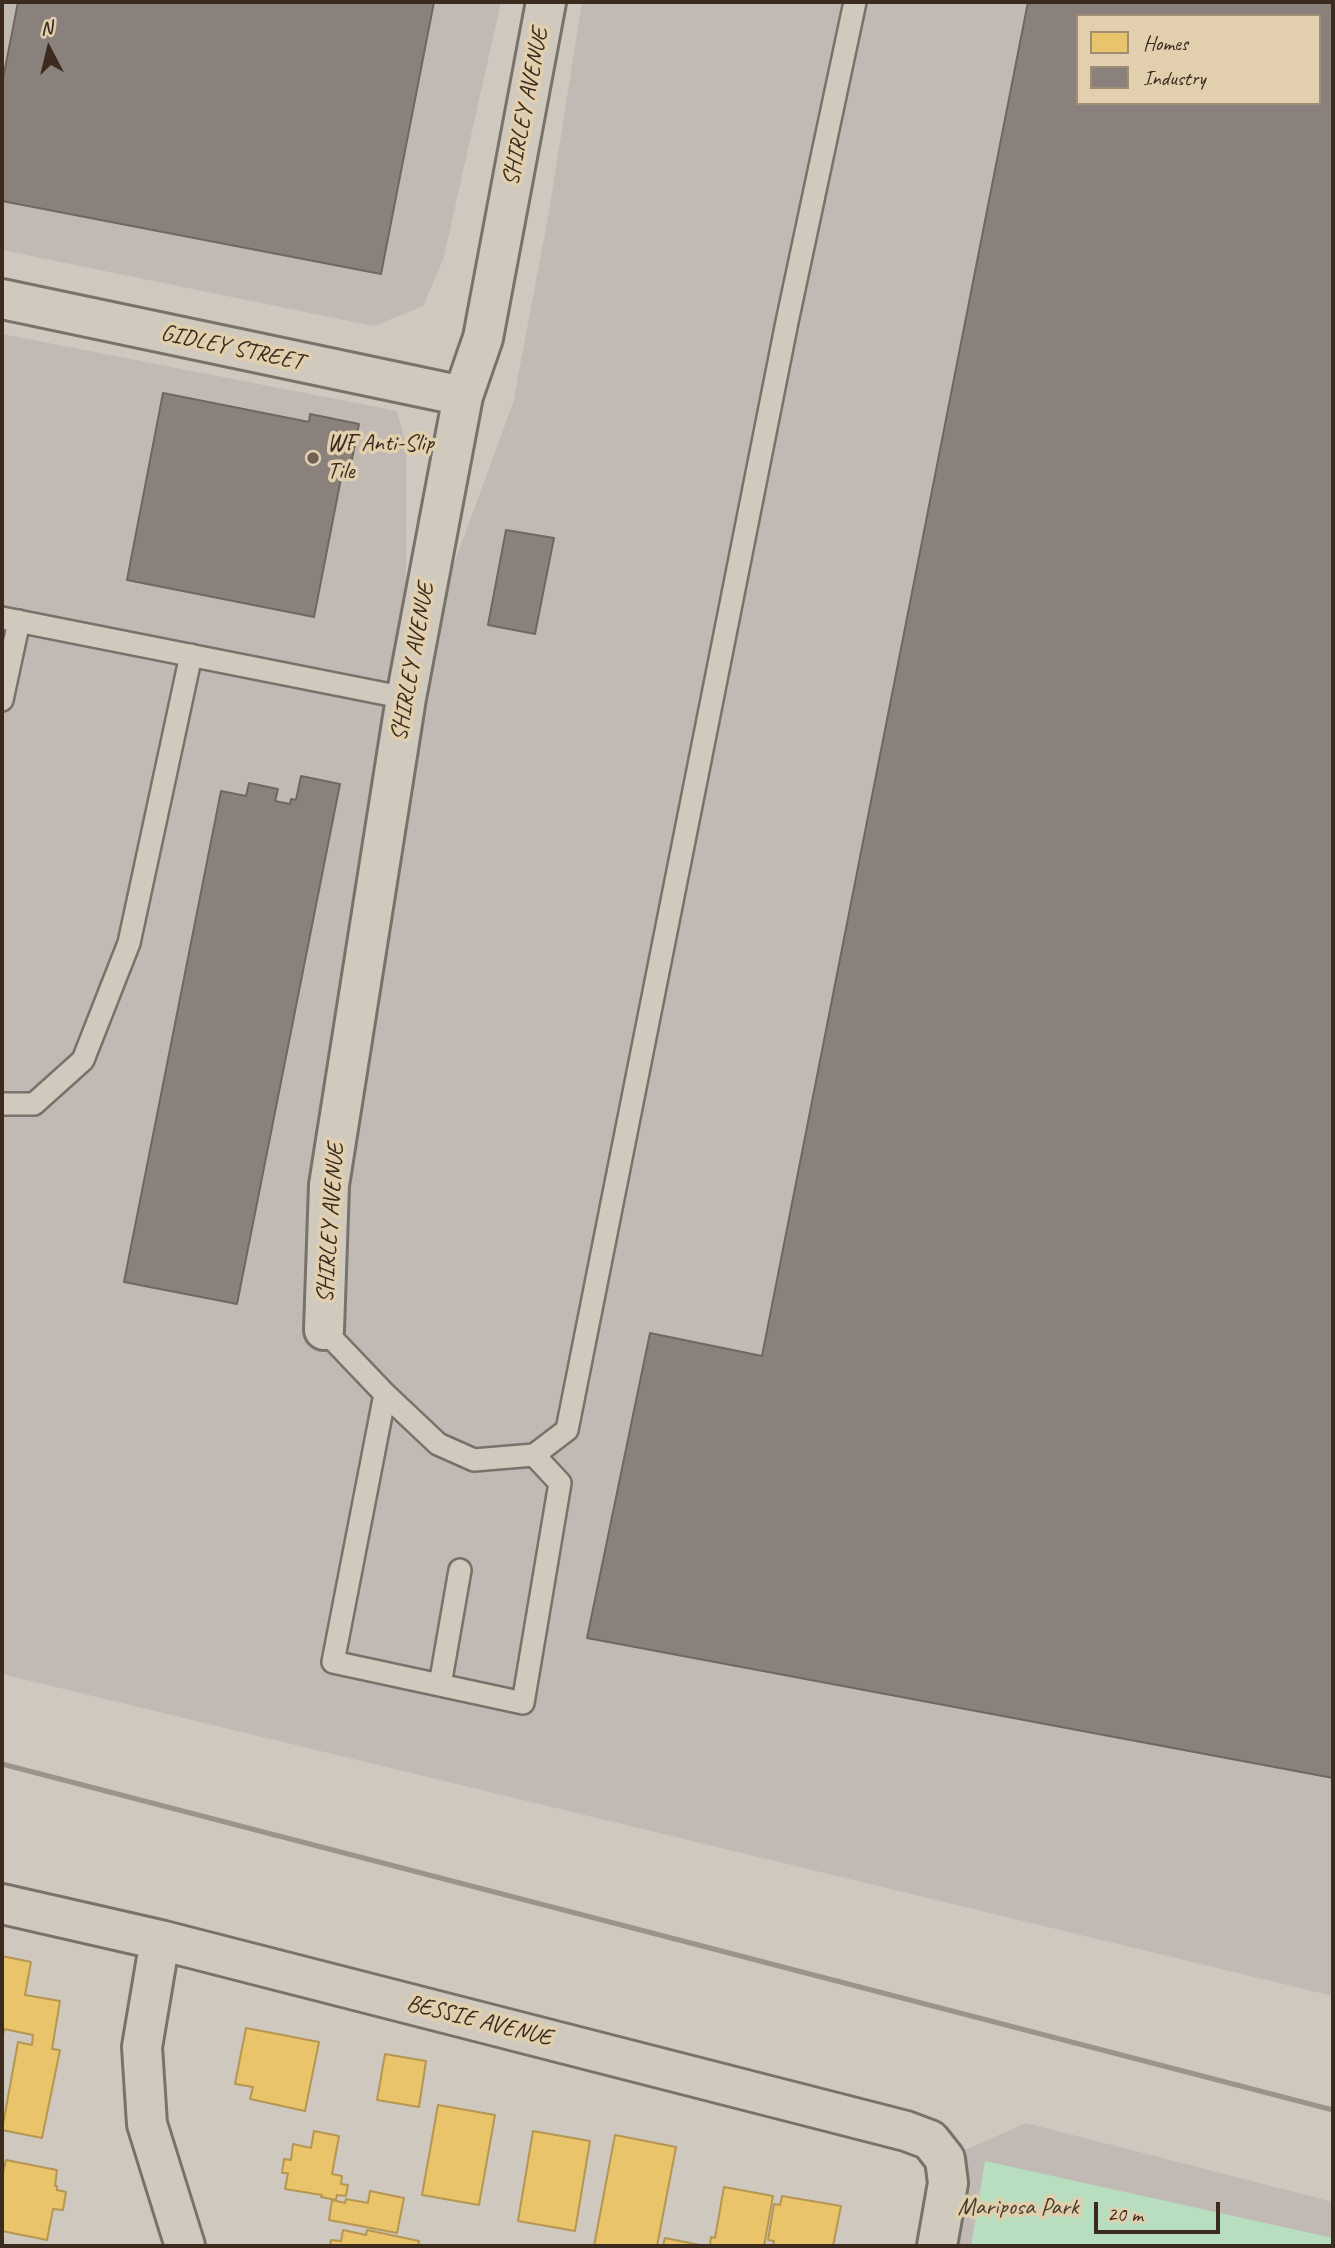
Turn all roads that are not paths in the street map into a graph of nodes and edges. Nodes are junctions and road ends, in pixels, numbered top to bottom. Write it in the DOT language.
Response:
graph roads {
  1 [pos="546,2"];
  2 [pos="855,2"];
  3 [pos="2,299"];
  4 [pos="463,396"];
  5 [pos="10,619"];
  6 [pos="191,655"];
  7 [pos="406,698"];
  8 [pos="2,700"];
  9 [pos="2,1104"];
  10 [pos="324,1330"];
  11 [pos="385,1394"];
  12 [pos="534,1455"];
  13 [pos="460,1570"];
  14 [pos="440,1685"];
  15 [pos="2,1904"];
  16 [pos="160,1940"];
  17 [pos="185,2246"];
  18 [pos="937,2246"];
  1 -- 4 [label="street, SHIRLEY AVENUE"];
  2 -- 12 [label="lane"];
  3 -- 4 [label="street, GIDLEY STREET"];
  4 -- 7 [label="street, SHIRLEY AVENUE"];
  5 -- 6 [label="lane"];
  5 -- 8 [label="lane"];
  6 -- 7 [label="lane"];
  6 -- 9 [label="lane"];
  7 -- 10 [label="street, SHIRLEY AVENUE"];
  10 -- 11 [label="lane"];
  11 -- 12 [label="lane"];
  11 -- 14 [label="lane"];
  12 -- 14 [label="lane"];
  13 -- 14 [label="lane"];
  15 -- 16 [label="street, BESSIE AVENUE"];
  16 -- 17 [label="street"];
  16 -- 18 [label="street, BESSIE AVENUE"];
}
